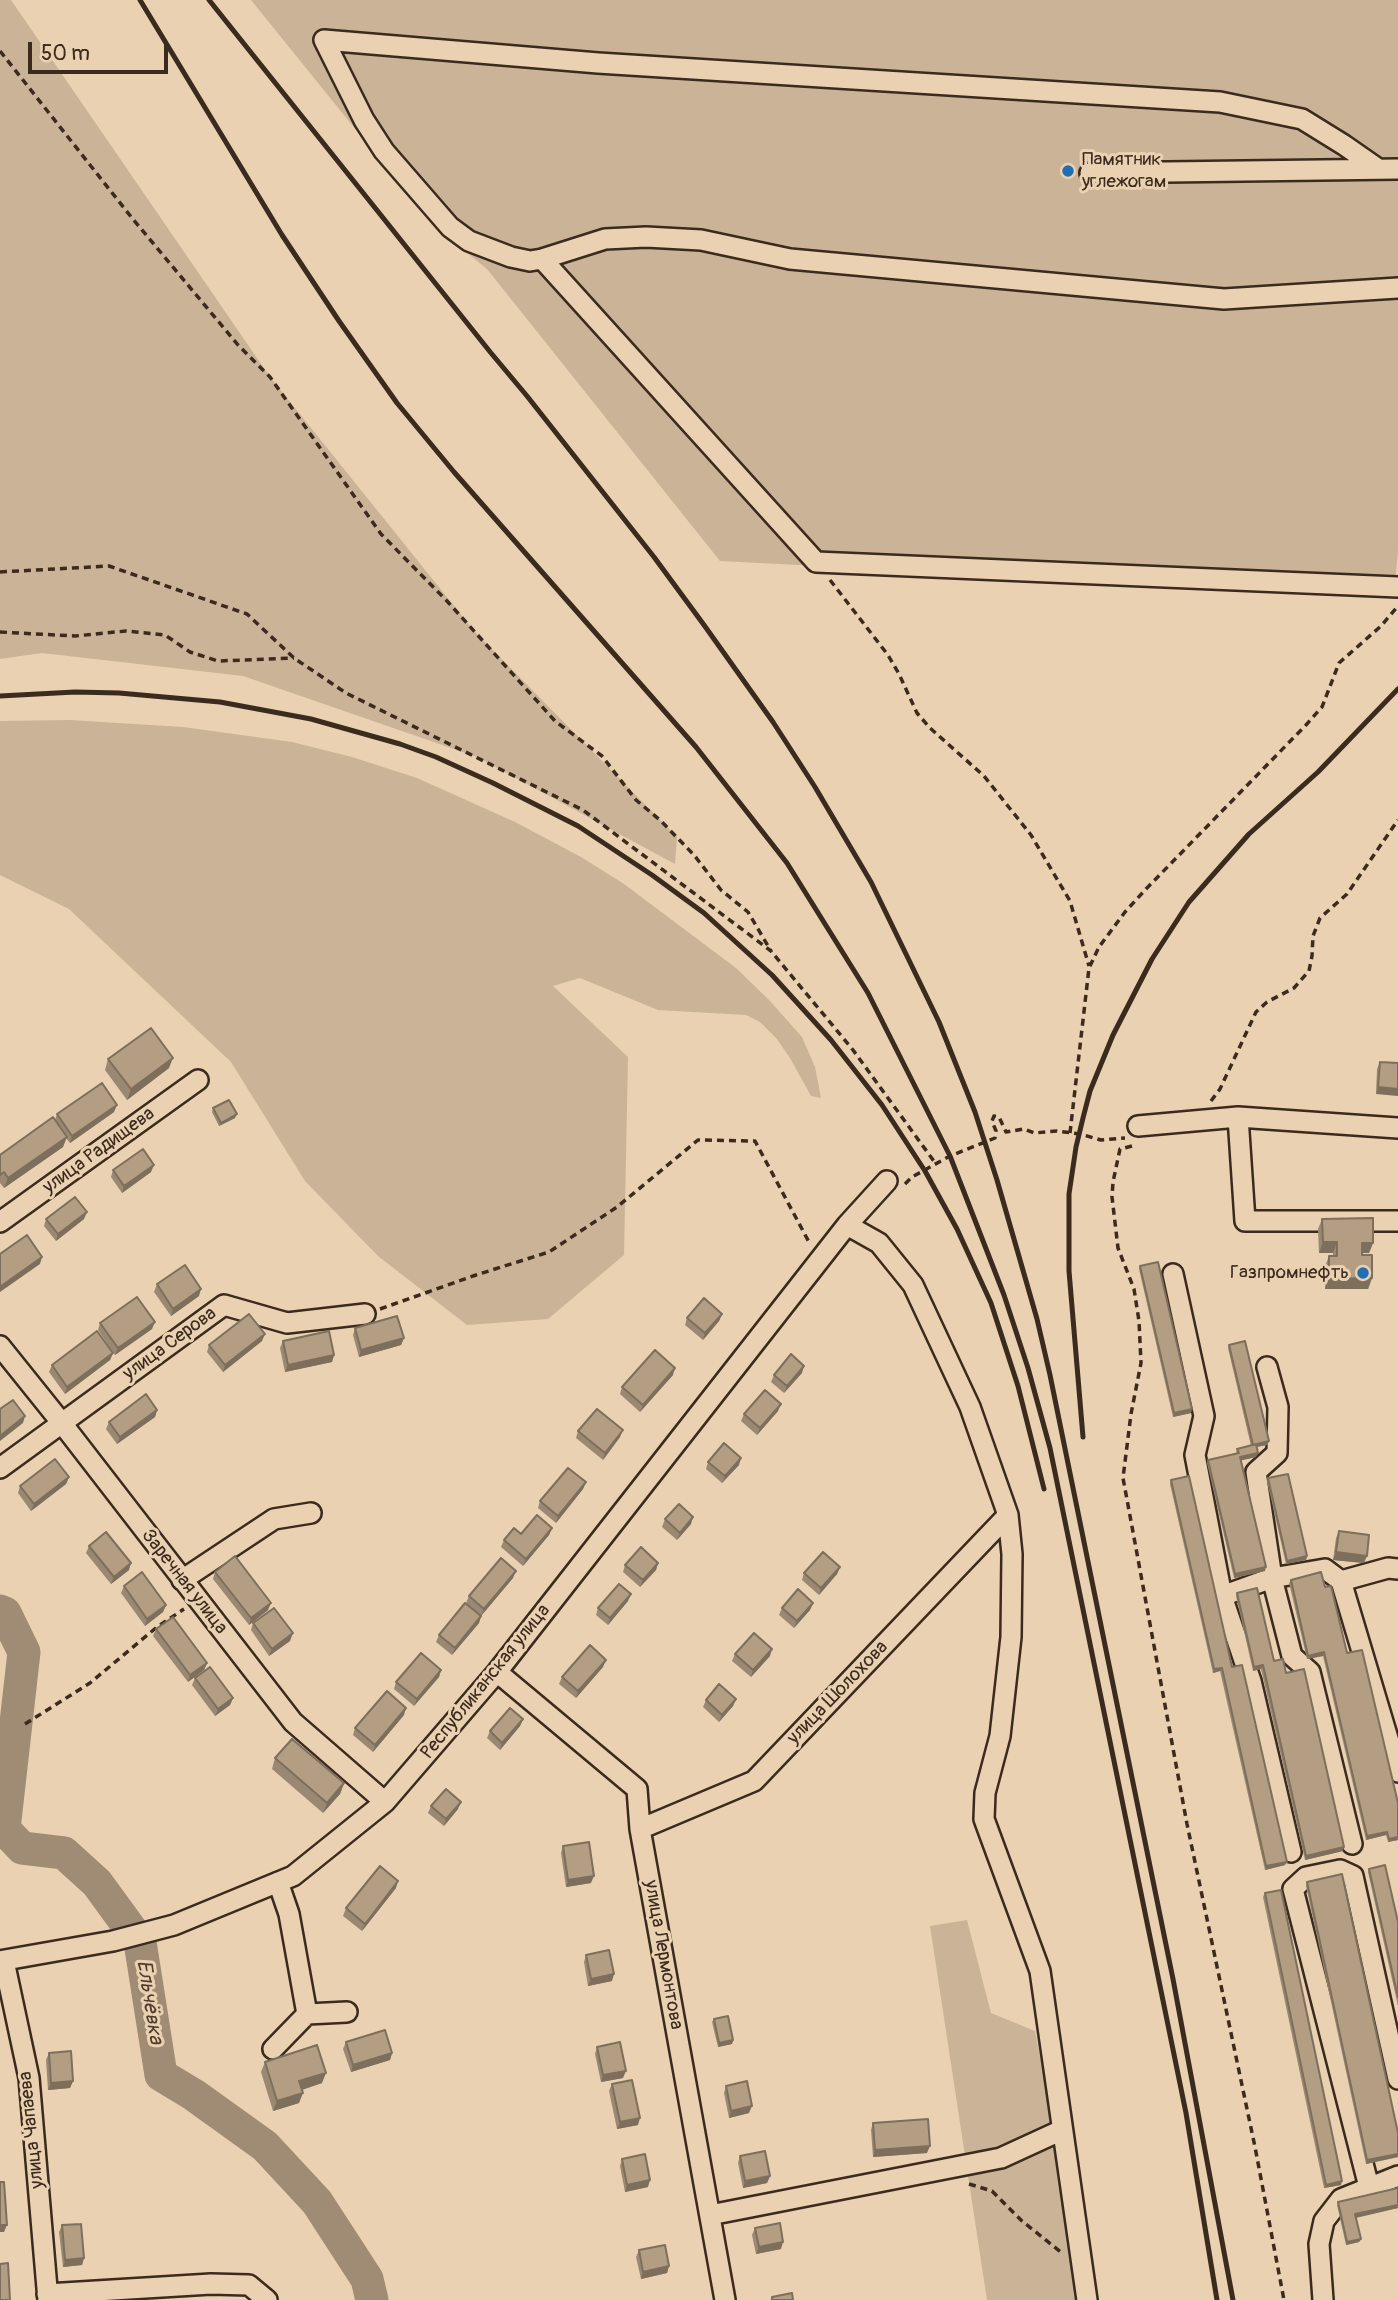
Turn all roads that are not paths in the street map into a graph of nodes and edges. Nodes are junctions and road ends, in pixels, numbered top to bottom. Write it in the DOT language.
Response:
graph roads {
  1 [pos="1377,168"];
  2 [pos="1398,169"];
  3 [pos="1090,173"];
  4 [pos="542,259"];
  5 [pos="1398,288"];
  6 [pos="1398,587"];
  7 [pos="198,1080"];
  8 [pos="1238,1117"];
  9 [pos="1138,1126"];
  10 [pos="1398,1128"];
  11 [pos="895,1183"];
  12 [pos="1398,1221"];
  13 [pos="0,1223"];
  14 [pos="847,1225"];
  15 [pos="1173,1274"];
  16 [pos="365,1314"];
  17 [pos="0,1346"];
  18 [pos="1267,1367"];
  19 [pos="61,1422"];
  20 [pos="0,1468"];
  21 [pos="311,1513"];
  22 [pos="1008,1515"];
  23 [pos="1393,1569"];
  24 [pos="1272,1578"];
  25 [pos="182,1580"];
  26 [pos="1341,1581"];
  27 [pos="1222,1596"];
  28 [pos="497,1672"];
  29 [pos="1398,1772"];
  30 [pos="385,1802"];
  31 [pos="640,1829"];
  32 [pos="1352,1844"];
  33 [pos="1291,1852"];
  34 [pos="278,1882"];
  35 [pos="2,1961"];
  36 [pos="347,2012"];
  37 [pos="307,2014"];
  38 [pos="274,2049"];
  39 [pos="1398,2078"];
  40 [pos="1062,2130"];
  41 [pos="1398,2176"];
  42 [pos="1369,2187"];
  43 [pos="710,2215"];
  44 [pos="48,2297"];
  45 [pos="267,2300"];
  46 [pos="725,2300"];
  47 [pos="1087,2300"];
  48 [pos="1323,2300"];
  1 -- 2 [label="street"];
  1 -- 3 [label="street"];
  1 -- 4 [label="street"];
  4 -- 5 [label="street"];
  4 -- 6 [label="street"];
  7 -- 13 [label="street, улица Радищева"];
  8 -- 9 [label="street"];
  8 -- 10 [label="street"];
  8 -- 12 [label="street"];
  11 -- 14 [label="street, Республиканская улица"];
  14 -- 22 [label="street"];
  14 -- 28 [label="street, Республиканская улица"];
  15 -- 27 [label="street"];
  16 -- 19 [label="street, улица Серова"];
  17 -- 19 [label="street, Заречная улица"];
  18 -- 24 [label="street"];
  19 -- 20 [label="street, улица Серова"];
  19 -- 25 [label="street, Заречная улица"];
  21 -- 25 [label="street"];
  22 -- 31 [label="street, улица Шолохова"];
  22 -- 40 [label="street"];
  23 -- 26 [label="street"];
  24 -- 26 [label="street"];
  24 -- 27 [label="street"];
  24 -- 32 [label="street"];
  25 -- 30 [label="street, Заречная улица"];
  26 -- 29 [label="street"];
  27 -- 33 [label="street"];
  28 -- 30 [label="street, Республиканская улица"];
  28 -- 31 [label="street, улица Лермонтова"];
  30 -- 34 [label="street, Республиканская улица"];
  31 -- 43 [label="street, улица Лермонтова"];
  34 -- 35 [label="street, Республиканская улица"];
  34 -- 37 [label="street"];
  35 -- 44 [label="street, улица Чапаева"];
  36 -- 37 [label="street"];
  37 -- 38 [label="street"];
  39 -- 42 [label="street"];
  40 -- 43 [label="street"];
  40 -- 47 [label="street"];
  41 -- 42 [label="street"];
  42 -- 48 [label="street"];
  43 -- 46 [label="street, улица Лермонтова"];
  44 -- 45 [label="street"];
}
